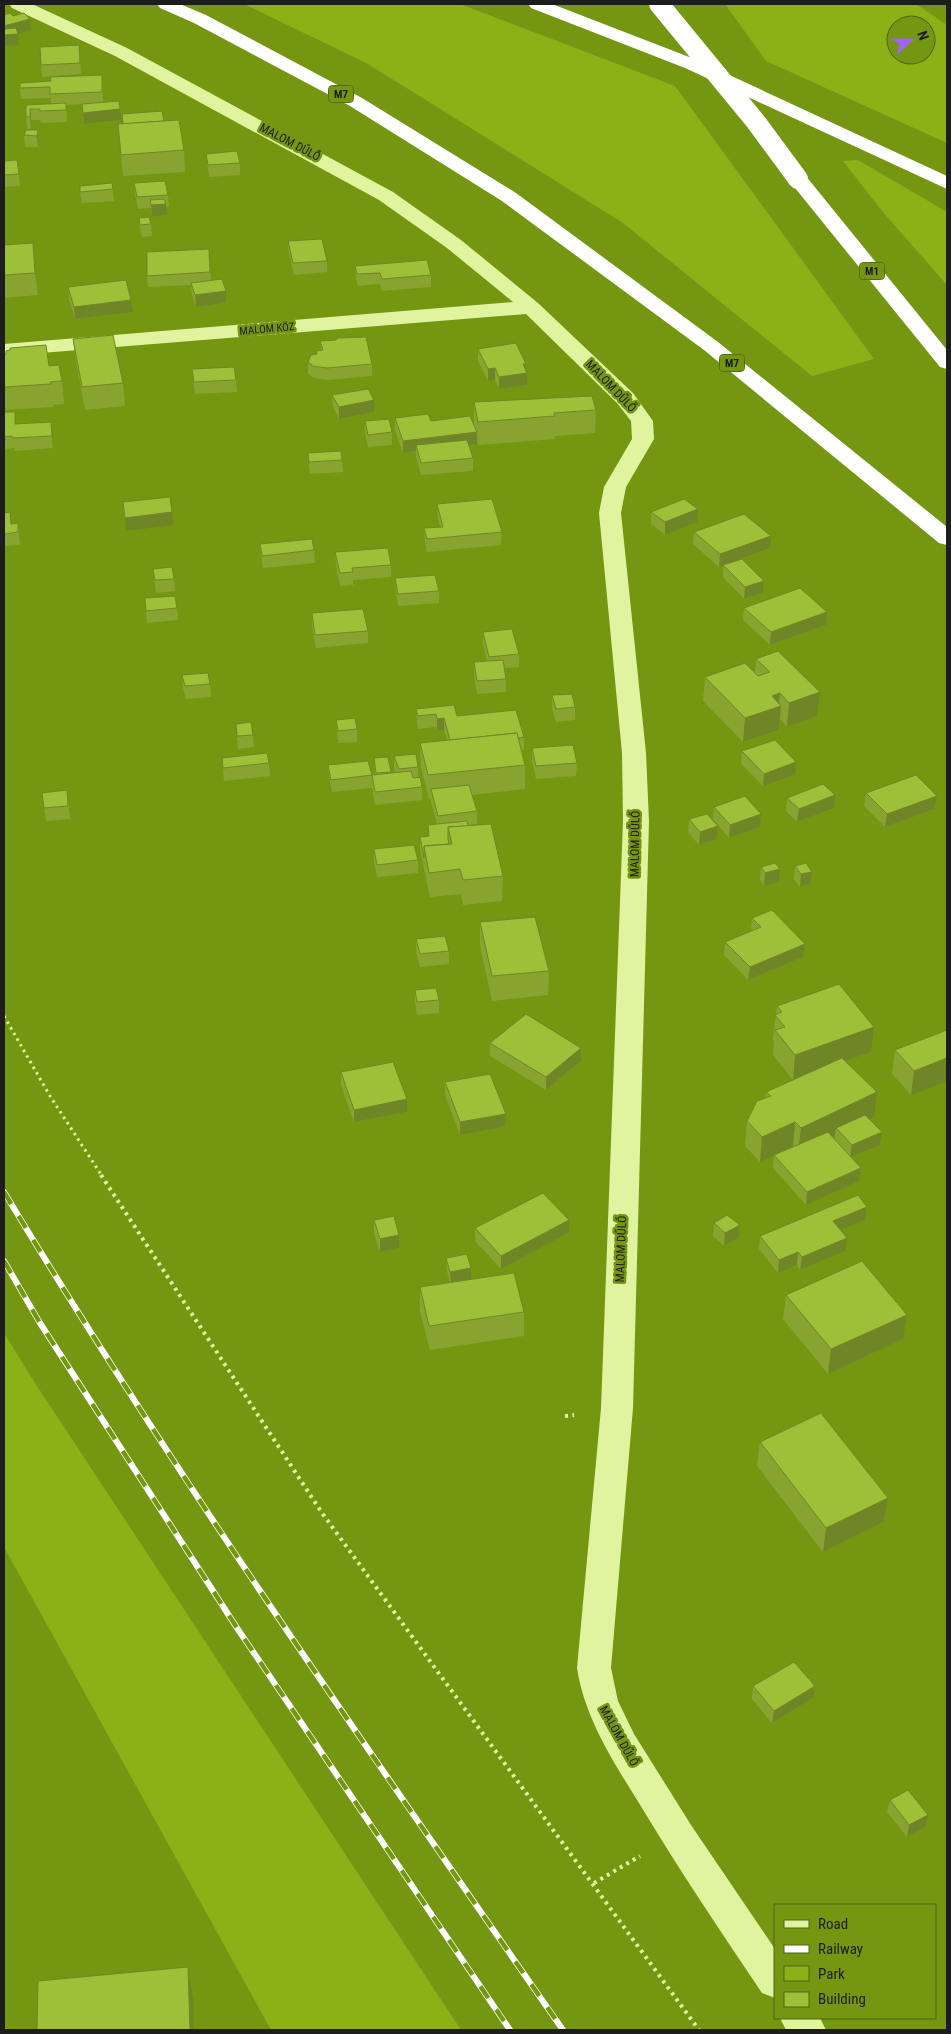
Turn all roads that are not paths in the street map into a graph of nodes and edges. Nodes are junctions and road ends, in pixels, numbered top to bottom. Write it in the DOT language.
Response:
graph roads {
  1 [pos="18,4"];
  2 [pos="166,4"];
  3 [pos="537,4"];
  4 [pos="659,4"];
  5 [pos="947,183"];
  6 [pos="531,307"];
  7 [pos="4,350"];
  8 [pos="947,363"];
  9 [pos="947,538"];
  10 [pos="774,1980"];
  11 [pos="800,2019"];
  12 [pos="807,2030"];
  1 -- 6 [label="street, MALOM DŰLŐ"];
  2 -- 9 [label="highway, M7"];
  3 -- 5 [label="highway"];
  4 -- 8 [label="highway, M1, bridge"];
  6 -- 7 [label="street, MALOM KÖZ"];
  6 -- 10 [label="street, MALOM DŰLŐ"];
  11 -- 12 [label="street"];
}
